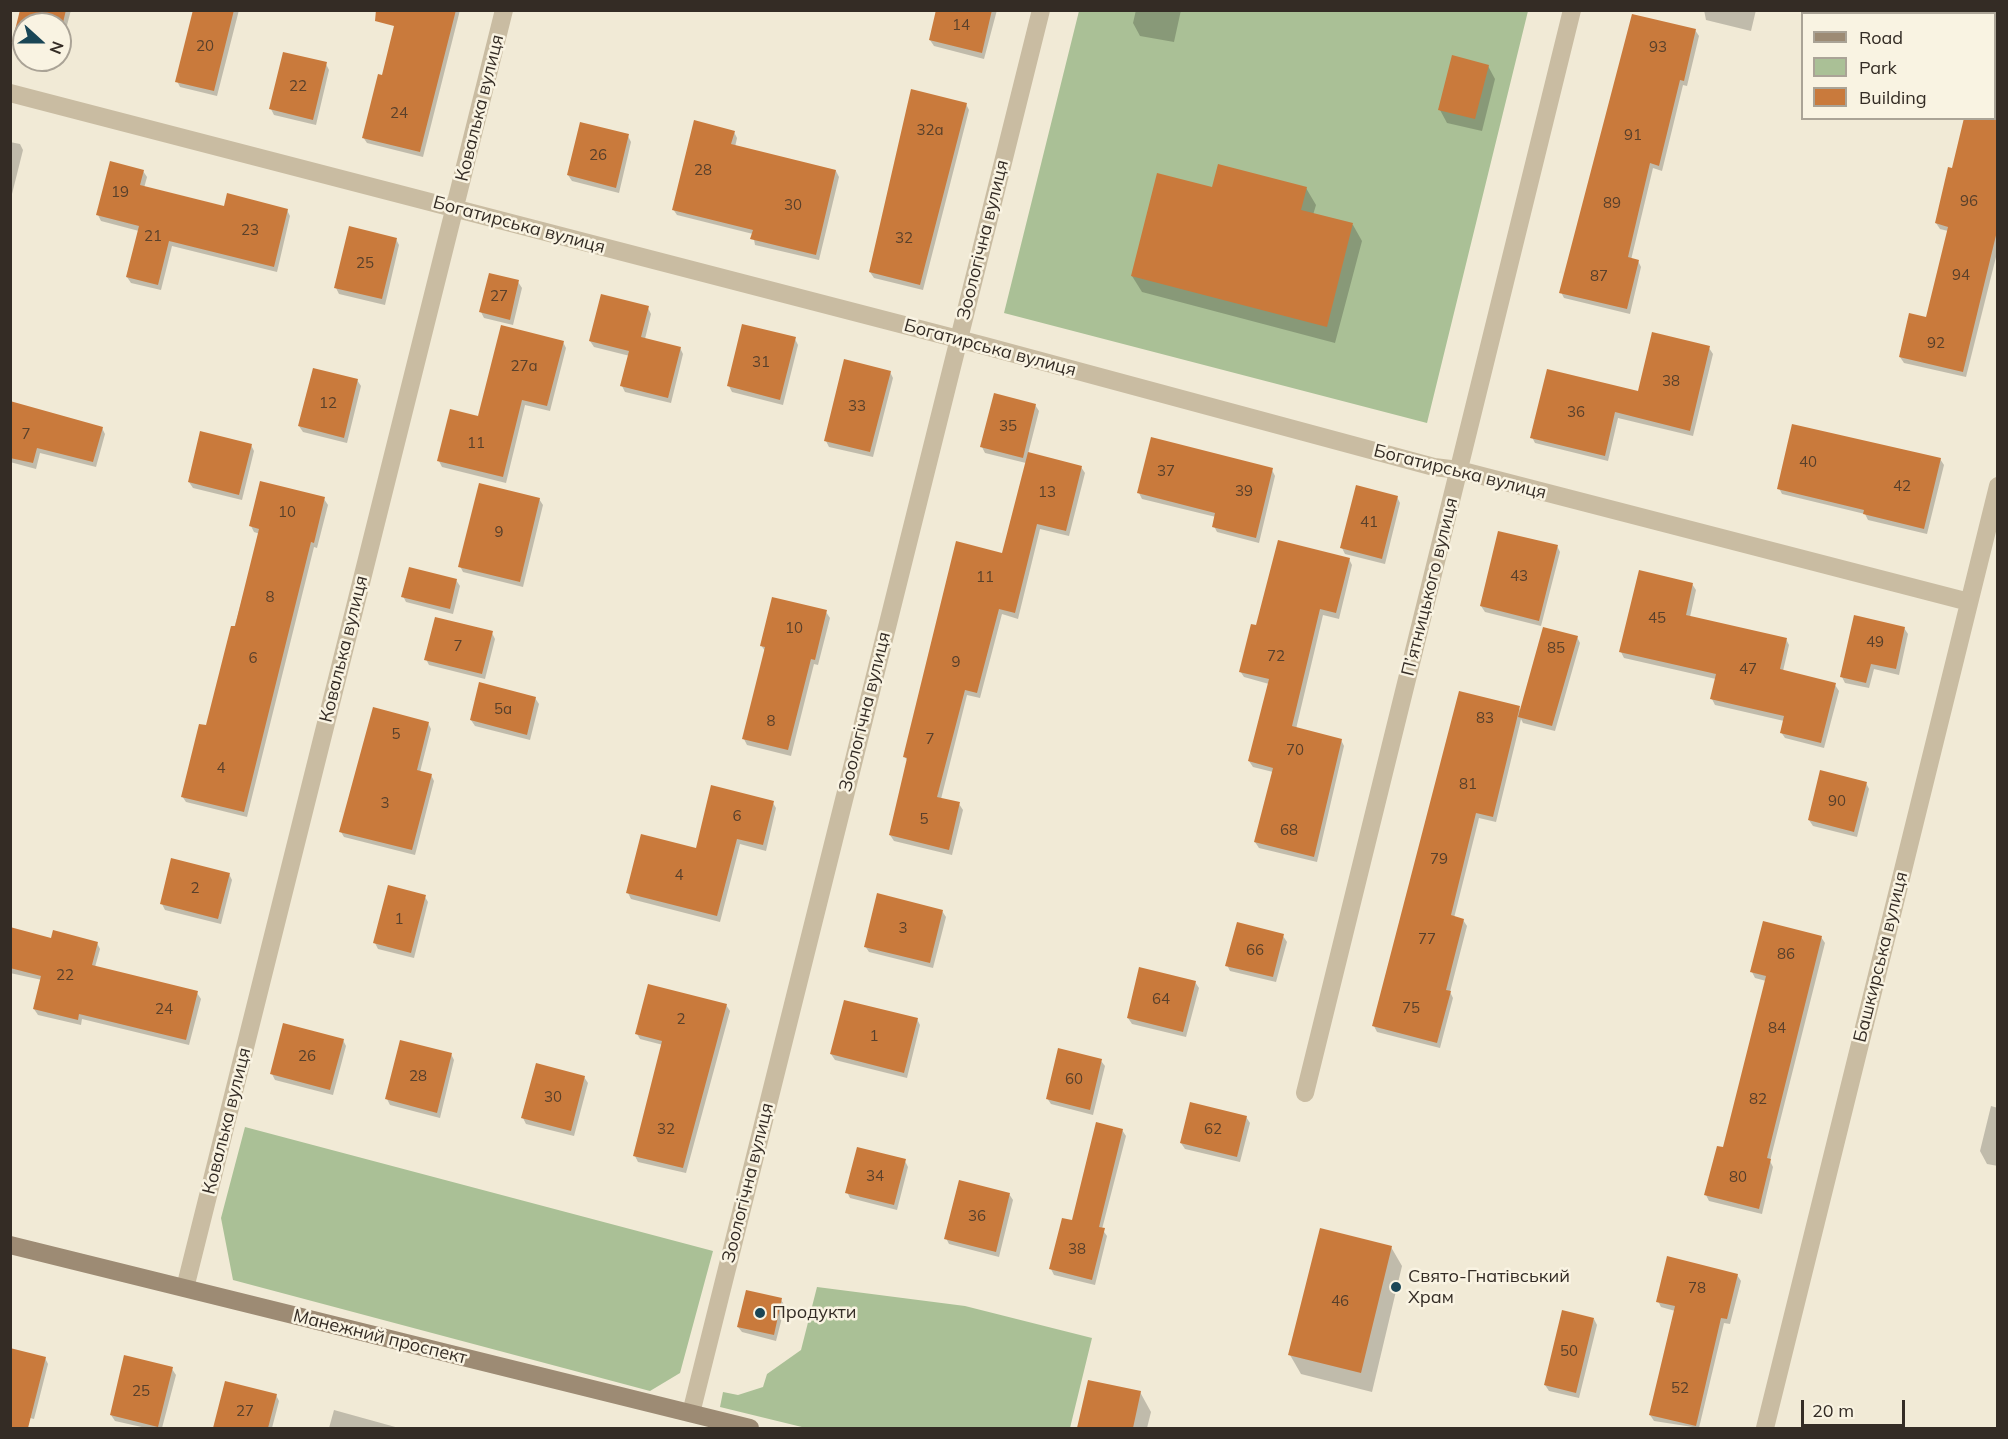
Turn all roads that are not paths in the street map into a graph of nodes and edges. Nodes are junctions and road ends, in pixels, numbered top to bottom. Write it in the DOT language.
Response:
graph roads {
  1 [pos="504,10"];
  2 [pos="1041,10"];
  3 [pos="1572,10"];
  4 [pos="10,93"];
  5 [pos="454,209"];
  6 [pos="958,339"];
  7 [pos="1459,470"];
  8 [pos="1998,486"];
  9 [pos="1969,602"];
  10 [pos="1305,1093"];
  11 [pos="10,1245"];
  12 [pos="185,1288"];
  13 [pos="691,1413"];
  14 [pos="750,1428"];
  15 [pos="1765,1428"];
  1 -- 5 [label="street, Ковалька вулиця"];
  2 -- 6 [label="street, Зоологічна вулиця"];
  3 -- 7 [label="street, П’ятницького вулиця"];
  4 -- 5 [label="street, Богатирська вулиця"];
  5 -- 6 [label="street, Богатирська вулиця"];
  5 -- 12 [label="street, Ковалька вулиця"];
  6 -- 7 [label="street, Богатирська вулиця"];
  6 -- 13 [label="street, Зоологічна вулиця"];
  7 -- 9 [label="street, Богатирська вулиця"];
  7 -- 10 [label="street, П’ятницького вулиця"];
  8 -- 9 [label="street, Башкирська вулиця"];
  9 -- 15 [label="street, Башкирська вулиця"];
  11 -- 12 [label="street, Манежний проспект"];
  12 -- 13 [label="street, Манежний проспект"];
  13 -- 14 [label="street, Манежний проспект"];
}
